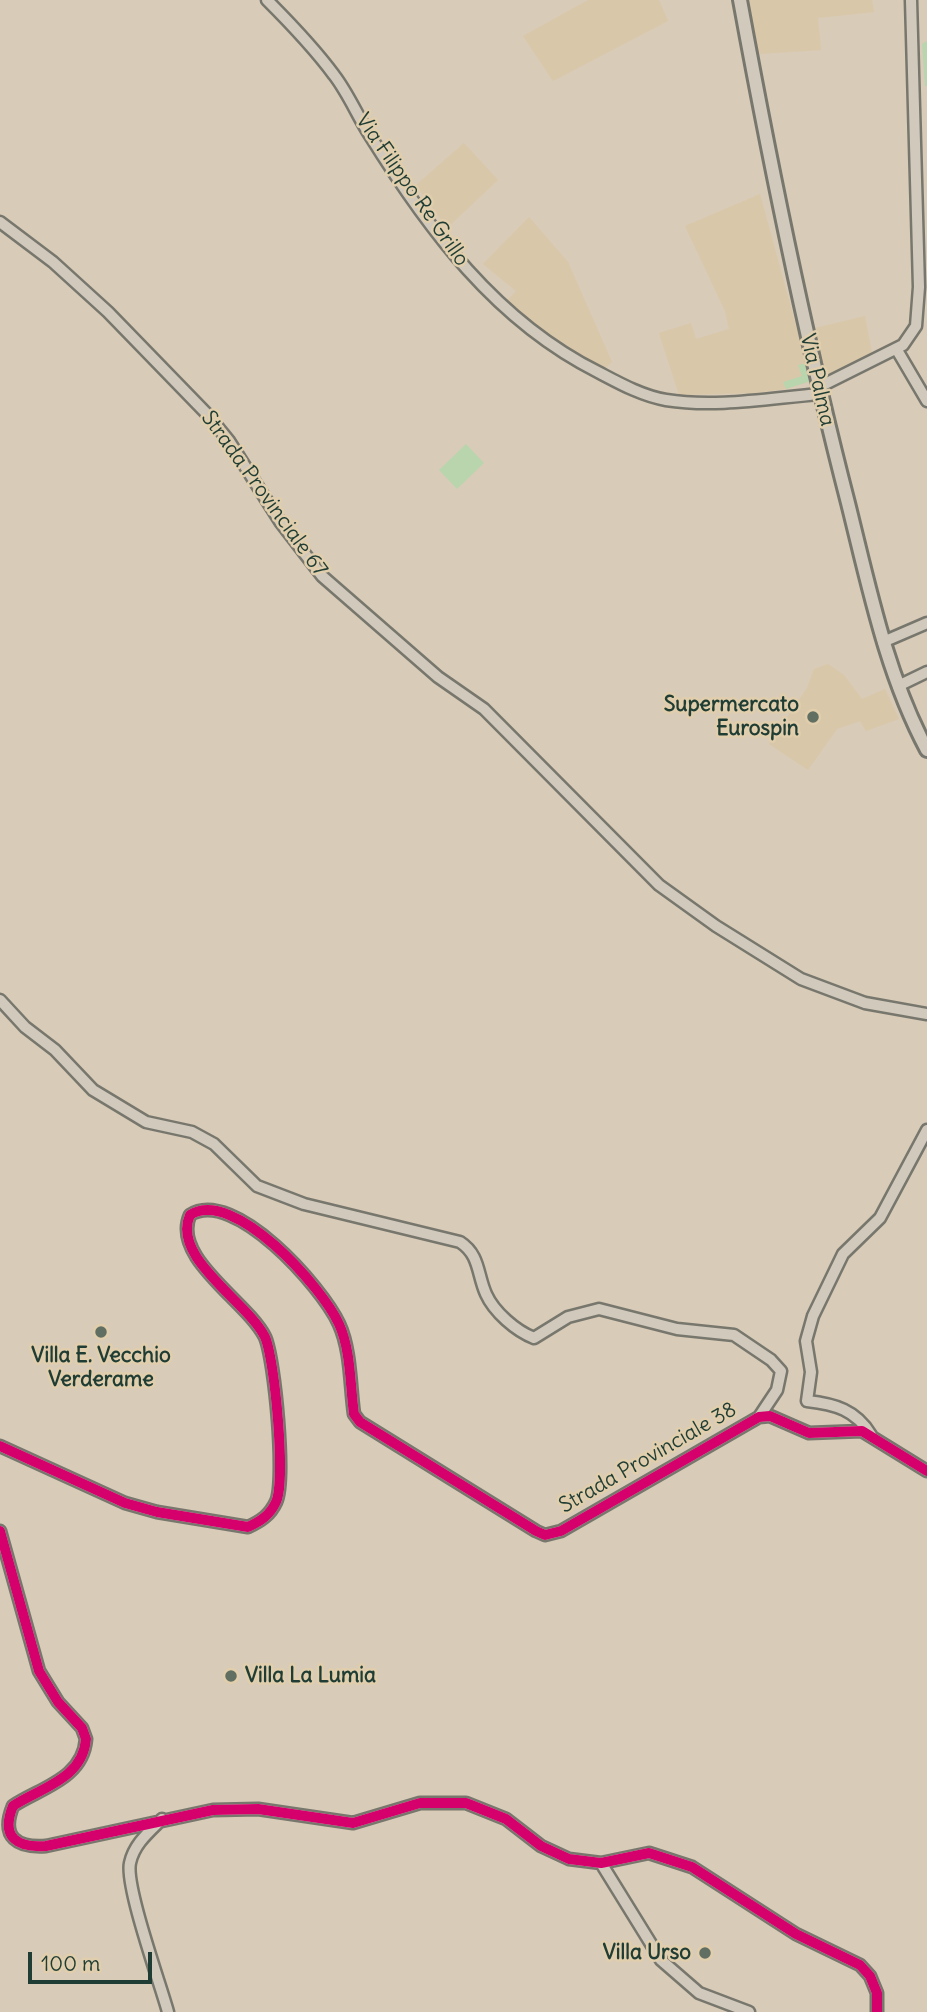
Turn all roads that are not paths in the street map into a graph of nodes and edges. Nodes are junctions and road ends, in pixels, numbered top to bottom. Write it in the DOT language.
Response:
graph roads {
  1 [pos="267,0"];
  2 [pos="740,0"];
  3 [pos="911,0"];
  4 [pos="0,222"];
  5 [pos="897,350"];
  6 [pos="819,391"];
  7 [pos="927,401"];
  8 [pos="927,623"];
  9 [pos="883,642"];
  10 [pos="927,672"];
  11 [pos="898,686"];
  12 [pos="927,750"];
  13 [pos="0,1000"];
  14 [pos="927,1014"];
  15 [pos="927,1130"];
  16 [pos="759,1416"];
  17 [pos="872,1435"];
  18 [pos="0,1446"];
  19 [pos="927,1471"];
  20 [pos="0,1531"];
  21 [pos="162,1819"];
  22 [pos="601,1863"];
  23 [pos="168,2012"];
  24 [pos="749,2012"];
  25 [pos="877,2012"];
  1 -- 6 [label="street, Via Filippo Re Grillo"];
  2 -- 6 [label="main road, Via Palma"];
  3 -- 5 [label="street"];
  4 -- 14 [label="street, Strada Provinciale 67"];
  5 -- 6 [label="street"];
  5 -- 7 [label="street"];
  6 -- 9 [label="main road, Via Palma"];
  8 -- 9 [label="street"];
  9 -- 11 [label="main road, Via Palma"];
  10 -- 11 [label="street"];
  11 -- 12 [label="main road, Via Palma"];
  13 -- 16 [label="street"];
  15 -- 17 [label="street"];
  16 -- 17 [label="street, Strada Provinciale 38"];
  16 -- 18 [label="street, Strada Provinciale 38"];
  17 -- 19 [label="street, Strada Provinciale 38"];
  20 -- 21 [label="street"];
  21 -- 22 [label="street"];
  21 -- 23 [label="street"];
  22 -- 24 [label="street"];
  22 -- 25 [label="street"];
}
